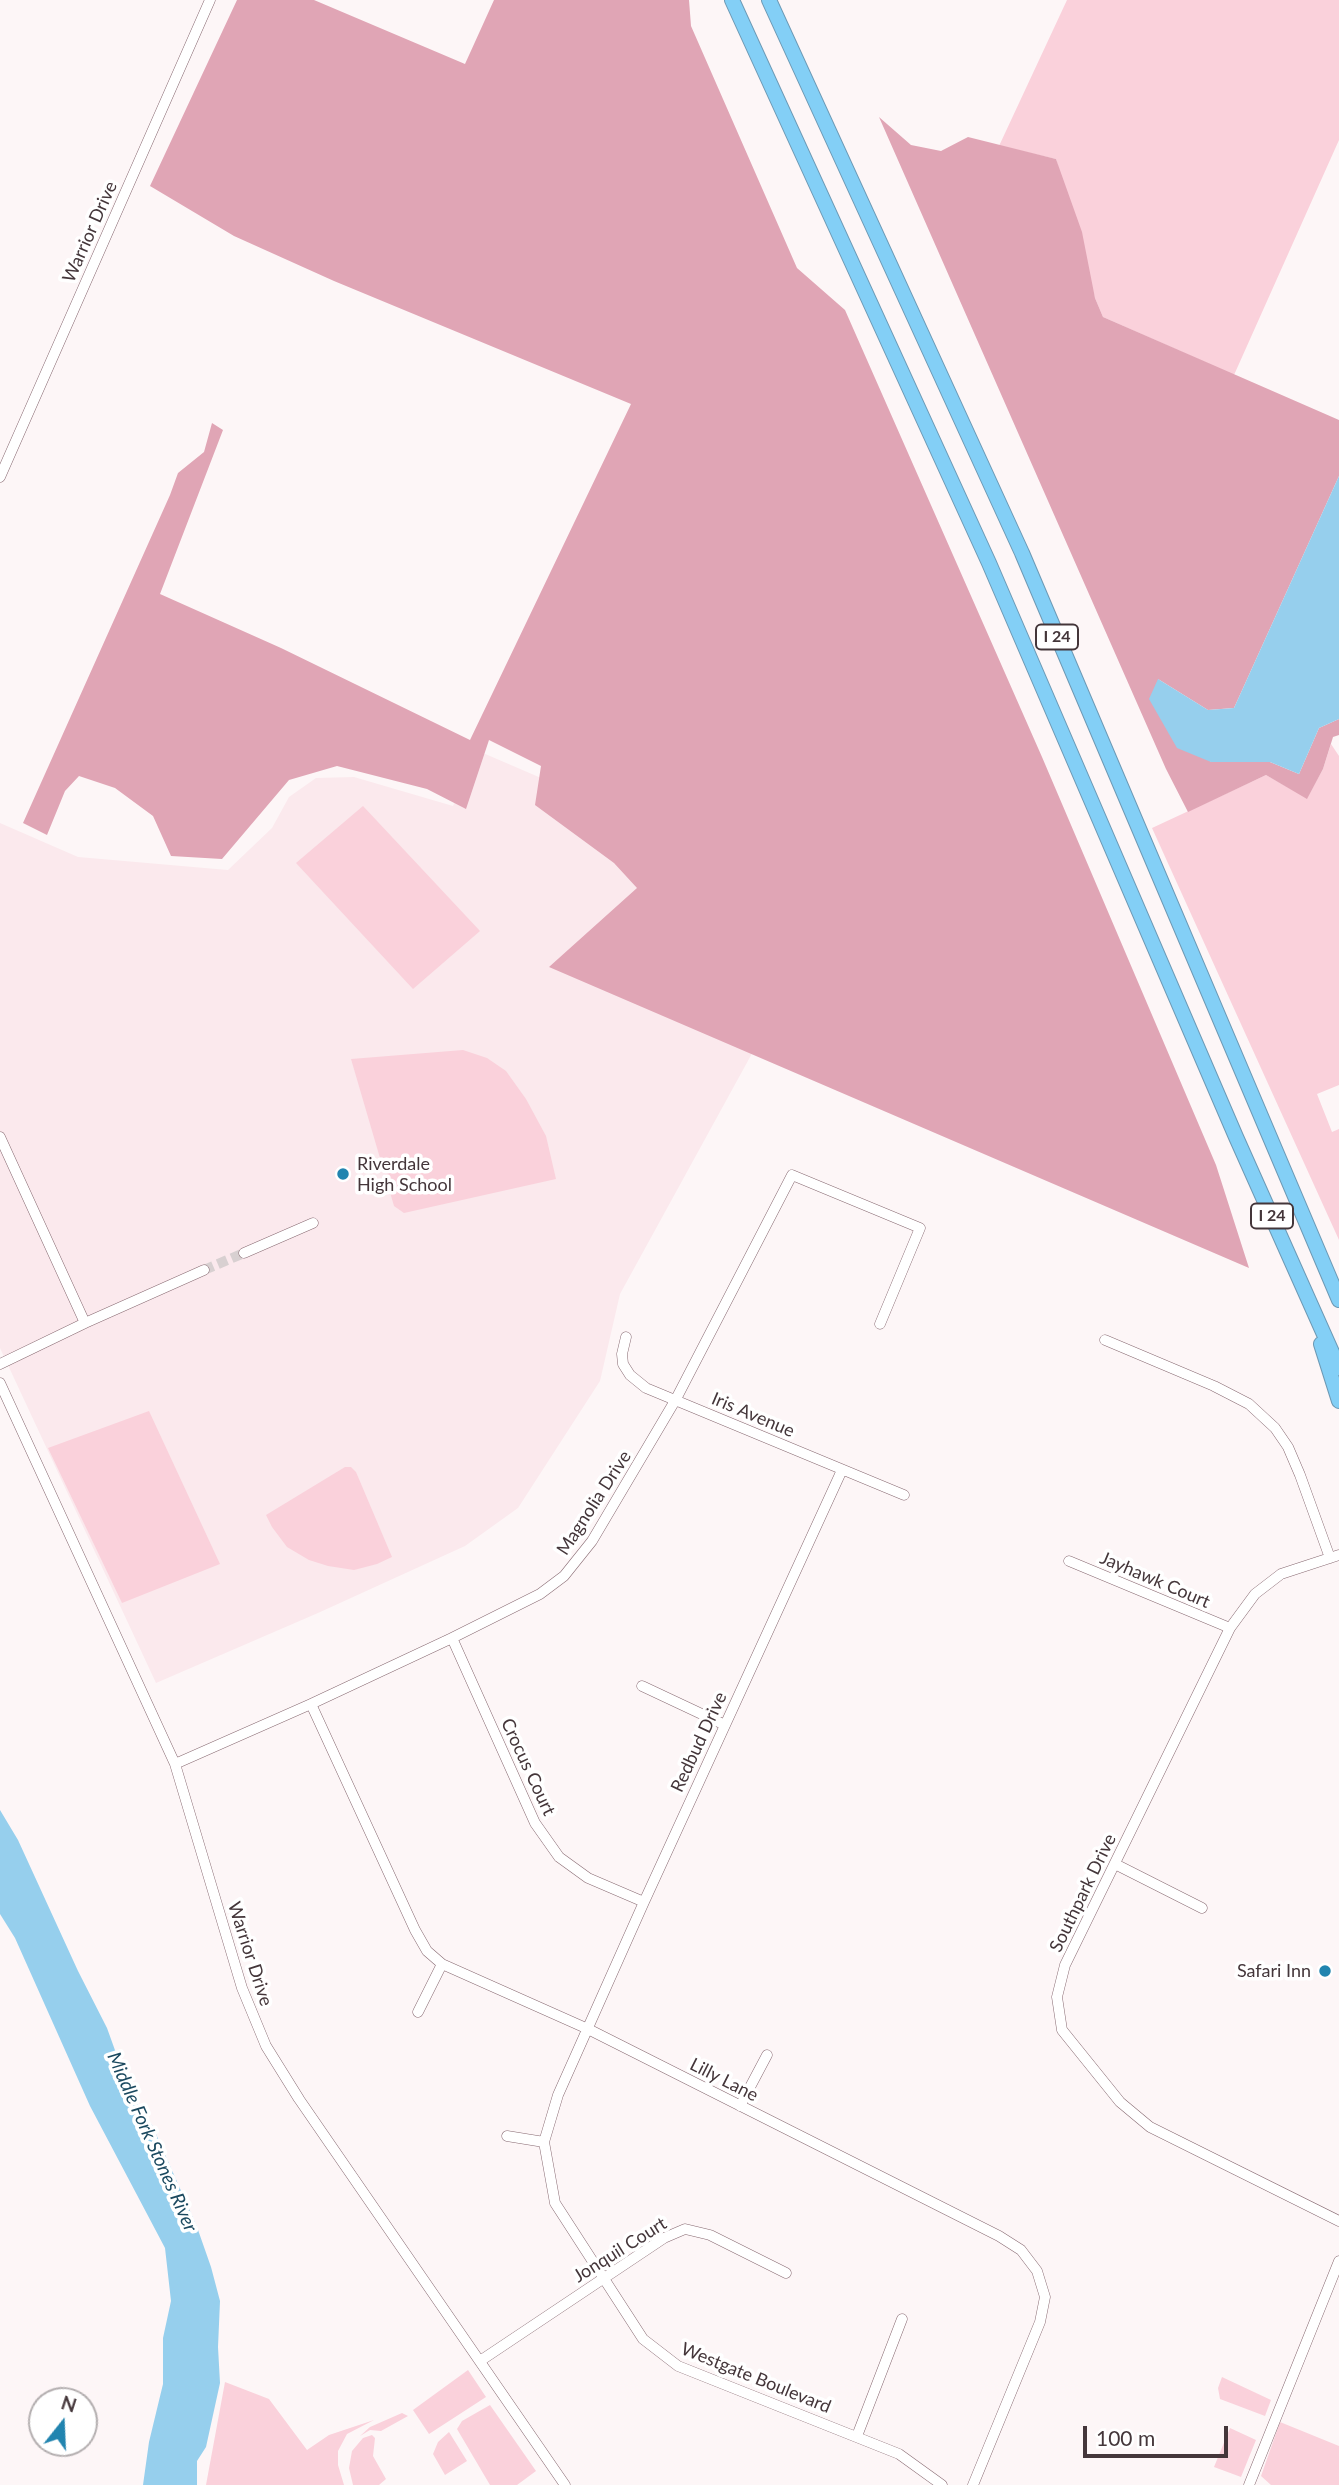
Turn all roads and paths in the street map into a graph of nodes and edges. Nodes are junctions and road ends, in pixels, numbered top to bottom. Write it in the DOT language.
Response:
graph roads {
  1 [pos="210,0"];
  2 [pos="731,0"];
  3 [pos="769,0"];
  4 [pos="0,477"];
  5 [pos="0,1137"];
  6 [pos="313,1223"];
  7 [pos="244,1253"];
  8 [pos="204,1270"];
  9 [pos="1307,1295"];
  10 [pos="1339,1298"];
  11 [pos="85,1323"];
  12 [pos="880,1324"];
  13 [pos="626,1338"];
  14 [pos="1105,1340"];
  15 [pos="0,1363"];
  16 [pos="1339,1368"];
  17 [pos="0,1383"];
  18 [pos="676,1399"];
  19 [pos="1339,1401"];
  20 [pos="842,1470"];
  21 [pos="904,1495"];
  22 [pos="1334,1557"];
  23 [pos="1069,1561"];
  24 [pos="1230,1628"];
  25 [pos="452,1638"];
  26 [pos="642,1686"];
  27 [pos="311,1704"];
  28 [pos="725,1725"];
  29 [pos="175,1764"];
  30 [pos="1115,1864"];
  31 [pos="643,1902"];
  32 [pos="1202,1908"];
  33 [pos="442,1964"];
  34 [pos="418,2012"];
  35 [pos="587,2029"];
  36 [pos="767,2055"];
  37 [pos="740,2106"];
  38 [pos="507,2136"];
  39 [pos="544,2142"];
  40 [pos="1339,2221"];
  41 [pos="1339,2261"];
  42 [pos="786,2273"];
  43 [pos="602,2278"];
  44 [pos="902,2319"];
  45 [pos="480,2361"];
  46 [pos="857,2436"];
  47 [pos="565,2485"];
  48 [pos="942,2485"];
  49 [pos="973,2485"];
  50 [pos="1249,2485"];
  1 -- 4 [label="street, Warrior Drive"];
  2 -- 9 [label="highway, I 24"];
  3 -- 10 [label="highway, I 24"];
  5 -- 11 [label="street"];
  6 -- 7 [label="street"];
  8 -- 11 [label="street"];
  9 -- 16 [label="highway, I 24"];
  9 -- 19 [label="highway"];
  11 -- 15 [label="street"];
  12 -- 18 [label="street, Magnolia Drive"];
  13 -- 18 [label="street, Iris Avenue"];
  14 -- 22 [label="street"];
  17 -- 29 [label="street, Warrior Drive"];
  18 -- 20 [label="street, Iris Avenue"];
  18 -- 25 [label="street, Magnolia Drive"];
  20 -- 21 [label="street, Iris Avenue"];
  20 -- 28 [label="street, Redbud Drive"];
  22 -- 24 [label="street, Southpark Drive"];
  23 -- 24 [label="street, Jayhawk Court"];
  24 -- 30 [label="street, Southpark Drive"];
  25 -- 27 [label="street, Magnolia Drive"];
  25 -- 31 [label="street, Crocus Court"];
  26 -- 28 [label="street"];
  27 -- 29 [label="street, Magnolia Drive"];
  27 -- 33 [label="street, Lilly Lane"];
  28 -- 31 [label="street, Redbud Drive"];
  29 -- 45 [label="street, Warrior Drive"];
  30 -- 32 [label="street"];
  30 -- 40 [label="street, Southpark Drive"];
  31 -- 35 [label="street, Redbud Drive"];
  33 -- 34 [label="street"];
  33 -- 35 [label="street, Lilly Lane"];
  35 -- 37 [label="street, Lilly Lane"];
  35 -- 39 [label="street, Westgate Boulevard"];
  36 -- 37 [label="street"];
  37 -- 49 [label="street, Lilly Lane"];
  38 -- 39 [label="street"];
  39 -- 43 [label="street, Westgate Boulevard"];
  41 -- 50 [label="street"];
  42 -- 43 [label="street, Jonquil Court"];
  43 -- 45 [label="street, Jonquil Court"];
  43 -- 46 [label="street, Westgate Boulevard"];
  44 -- 46 [label="street"];
  45 -- 47 [label="street, Warrior Drive"];
  46 -- 48 [label="street, Westgate Boulevard"];
}
